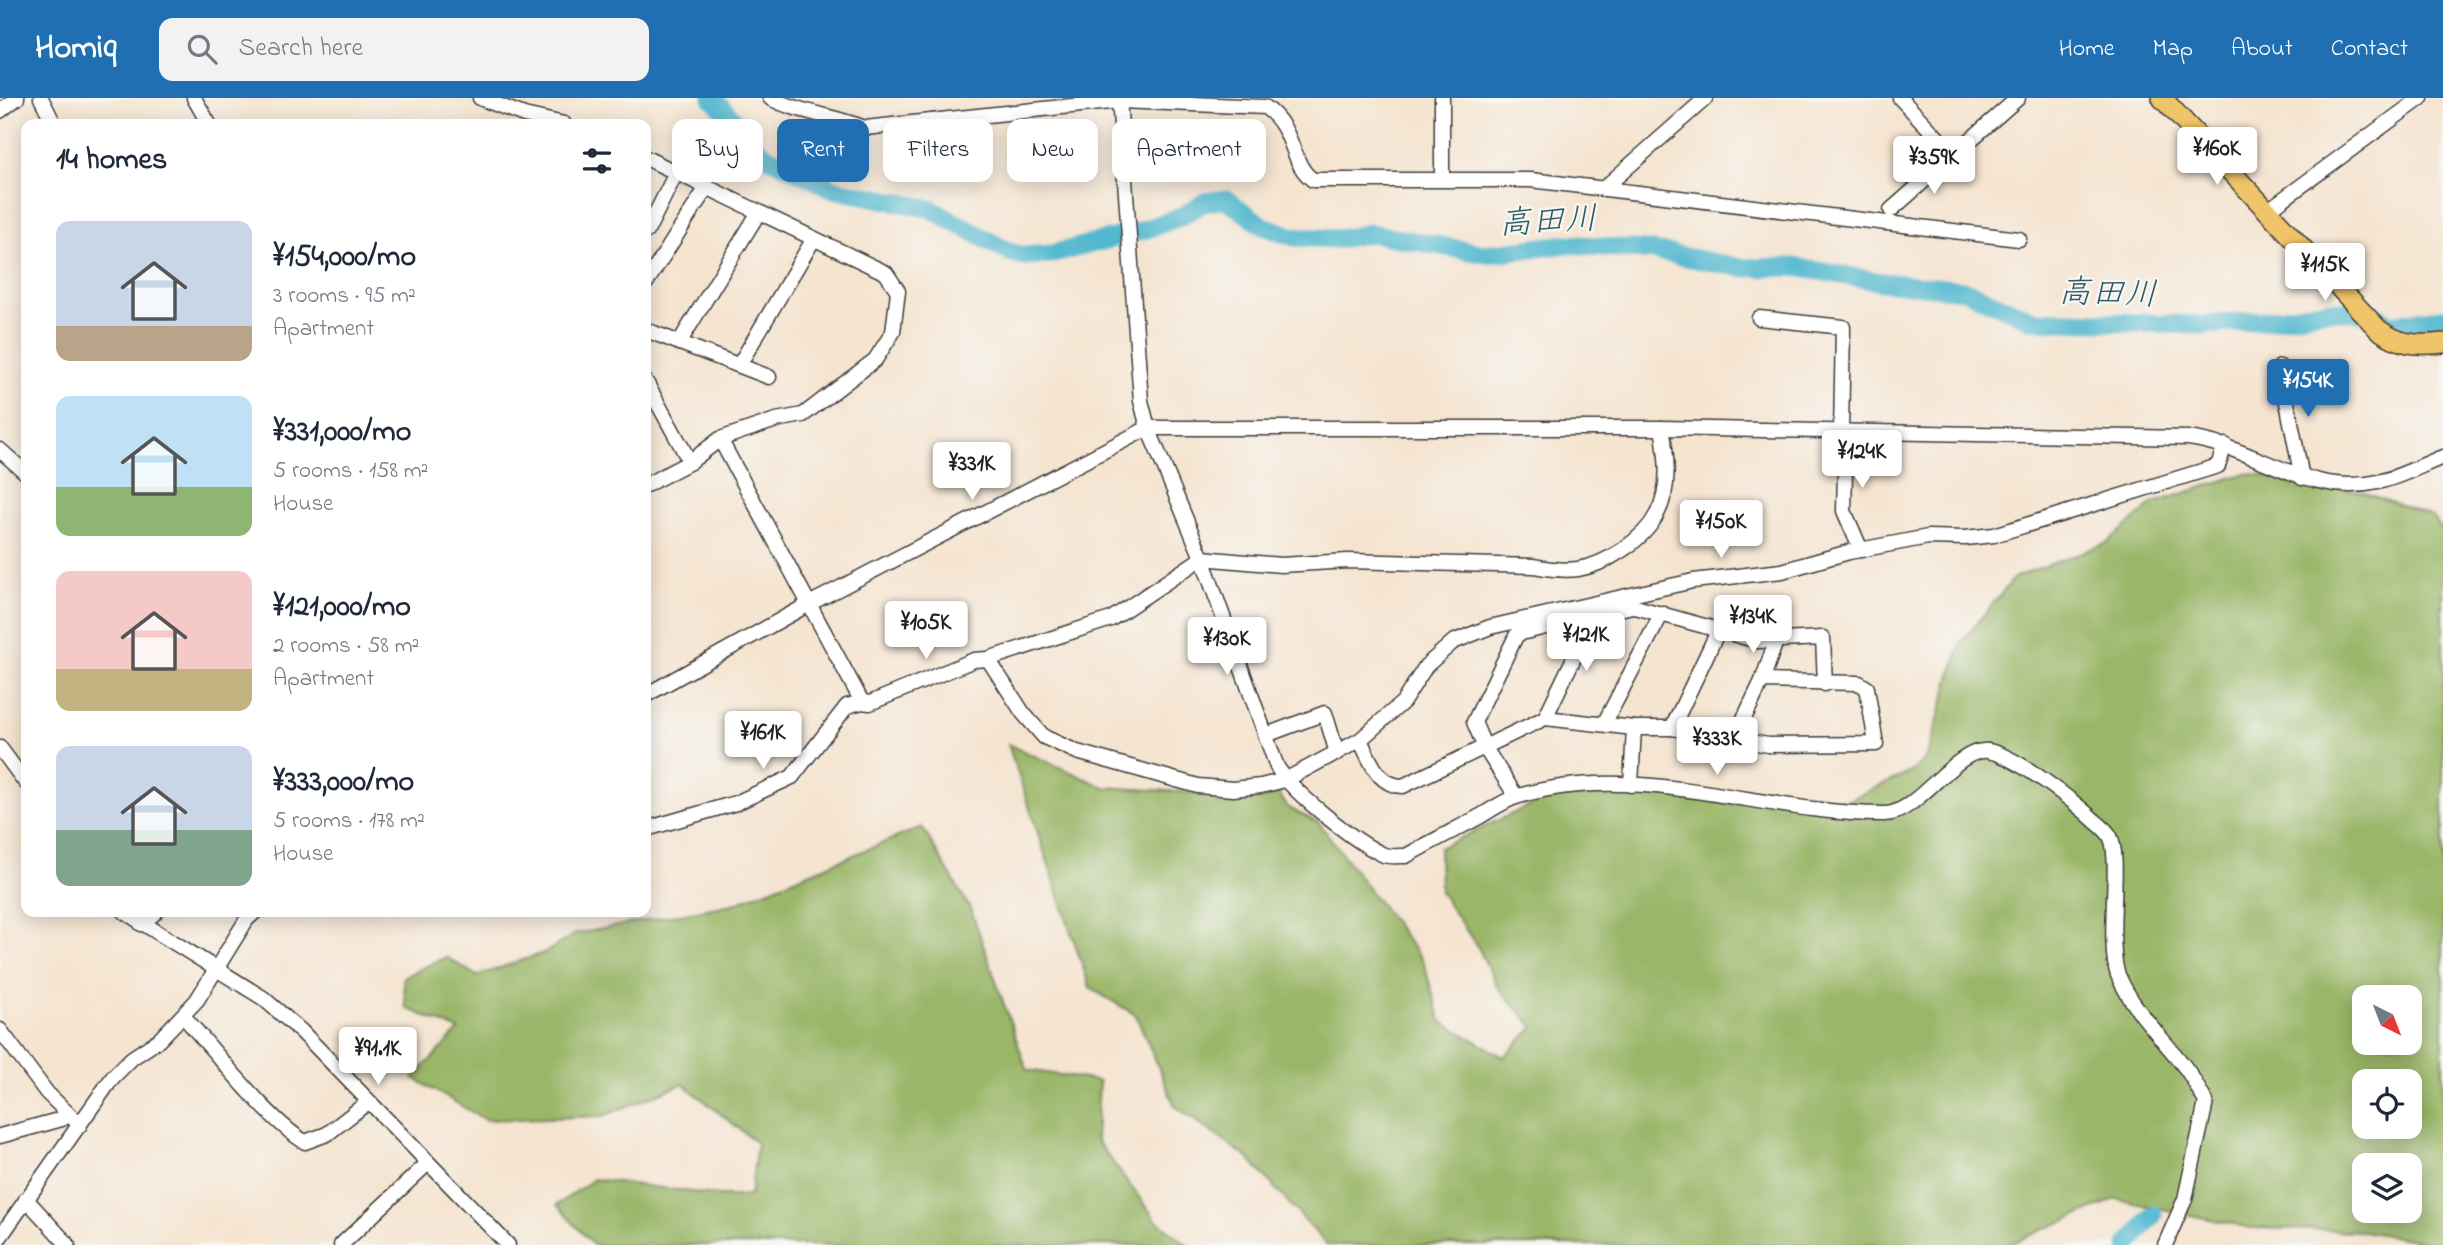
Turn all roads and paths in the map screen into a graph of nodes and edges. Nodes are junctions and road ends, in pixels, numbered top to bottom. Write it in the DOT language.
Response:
graph roads {
  1 [pos="17,98"];
  2 [pos="41,98"];
  3 [pos="194,98"];
  4 [pos="480,98"];
  5 [pos="770,98"];
  6 [pos="1442,98"];
  7 [pos="1706,98"];
  8 [pos="1900,98"];
  9 [pos="2018,98"];
  10 [pos="2162,98"];
  11 [pos="2421,98"];
  12 [pos="1119,99"];
  13 [pos="0,111"];
  14 [pos="52,119"];
  15 [pos="206,119"];
  16 [pos="540,119"];
  17 [pos="1954,155"];
  18 [pos="651,160"];
  19 [pos="672,169"];
  20 [pos="1442,178"];
  21 [pos="672,181"];
  22 [pos="698,182"];
  23 [pos="707,187"];
  24 [pos="1603,189"];
  25 [pos="1891,210"];
  26 [pos="2267,211"];
  27 [pos="759,212"];
  28 [pos="651,223"];
  29 [pos="2019,239"];
  30 [pos="813,240"];
  31 [pos="651,275"];
  32 [pos="1759,318"];
  33 [pos="651,332"];
  34 [pos="679,343"];
  35 [pos="2443,343"];
  36 [pos="739,365"];
  37 [pos="2280,367"];
  38 [pos="769,377"];
  39 [pos="651,391"];
  40 [pos="1148,428"];
  41 [pos="1662,428"];
  42 [pos="1844,434"];
  43 [pos="720,439"];
  44 [pos="2225,445"];
  45 [pos="0,450"];
  46 [pos="2443,457"];
  47 [pos="690,462"];
  48 [pos="21,468"];
  49 [pos="2302,478"];
  50 [pos="651,482"];
  51 [pos="1861,550"];
  52 [pos="1202,558"];
  53 [pos="809,604"];
  54 [pos="1662,613"];
  55 [pos="1595,614"];
  56 [pos="1719,629"];
  57 [pos="1776,641"];
  58 [pos="988,659"];
  59 [pos="1762,681"];
  60 [pos="1825,684"];
  61 [pos="651,692"];
  62 [pos="862,702"];
  63 [pos="1545,718"];
  64 [pos="1604,724"];
  65 [pos="1634,728"];
  66 [pos="1672,728"];
  67 [pos="1266,735"];
  68 [pos="1735,737"];
  69 [pos="1360,740"];
  70 [pos="0,748"];
  71 [pos="1485,748"];
  72 [pos="1337,753"];
  73 [pos="21,776"];
  74 [pos="1285,780"];
  75 [pos="1631,785"];
  76 [pos="1516,796"];
  77 [pos="651,828"];
  78 [pos="132,917"];
  79 [pos="150,917"];
  80 [pos="249,917"];
  81 [pos="141,924"];
  82 [pos="217,969"];
  83 [pos="184,1017"];
  84 [pos="0,1030"];
  85 [pos="368,1102"];
  86 [pos="68,1115"];
  87 [pos="80,1125"];
  88 [pos="0,1136"];
  89 [pos="428,1164"];
  90 [pos="26,1199"];
  91 [pos="0,1237"];
  92 [pos="68,1245"];
  93 [pos="341,1245"];
  94 [pos="508,1245"];
  95 [pos="2165,1245"];
  1 -- 13 [label="street"];
  2 -- 14 [label="street"];
  3 -- 15 [label="street"];
  4 -- 16 [label="street"];
  5 -- 12 [label="street"];
  6 -- 20 [label="street"];
  7 -- 24 [label="street"];
  8 -- 17 [label="street"];
  9 -- 17 [label="street"];
  10 -- 26 [label="main road"];
  11 -- 26 [label="street"];
  12 -- 20 [label="street"];
  12 -- 40 [label="street"];
  17 -- 25 [label="street"];
  18 -- 19 [label="street"];
  20 -- 24 [label="street"];
  21 -- 28 [label="street"];
  22 -- 23 [label="street"];
  23 -- 27 [label="street"];
  23 -- 31 [label="street"];
  24 -- 29 [label="street"];
  26 -- 35 [label="main road"];
  27 -- 30 [label="street"];
  27 -- 34 [label="street"];
  30 -- 36 [label="street"];
  30 -- 43 [label="street"];
  32 -- 42 [label="street"];
  33 -- 34 [label="street"];
  34 -- 36 [label="street"];
  36 -- 38 [label="street"];
  37 -- 49 [label="street"];
  39 -- 47 [label="street"];
  40 -- 41 [label="street"];
  40 -- 52 [label="street"];
  40 -- 53 [label="street"];
  41 -- 42 [label="street"];
  41 -- 52 [label="street"];
  42 -- 44 [label="street"];
  42 -- 51 [label="street"];
  43 -- 47 [label="street"];
  43 -- 53 [label="street"];
  44 -- 49 [label="street"];
  44 -- 51 [label="street"];
  45 -- 48 [label="street"];
  46 -- 49 [label="street"];
  47 -- 50 [label="street"];
  51 -- 69 [label="street"];
  52 -- 58 [label="street"];
  52 -- 67 [label="street"];
  53 -- 61 [label="street"];
  53 -- 62 [label="street"];
  54 -- 55 [label="street"];
  54 -- 56 [label="street"];
  54 -- 64 [label="street"];
  55 -- 63 [label="street"];
  55 -- 71 [label="street"];
  56 -- 57 [label="street"];
  56 -- 66 [label="street"];
  57 -- 59 [label="street"];
  57 -- 60 [label="street"];
  58 -- 62 [label="street"];
  58 -- 74 [label="street"];
  59 -- 60 [label="street"];
  59 -- 68 [label="street"];
  60 -- 68 [label="street"];
  62 -- 77 [label="street"];
  63 -- 64 [label="street"];
  63 -- 71 [label="street"];
  64 -- 65 [label="street"];
  65 -- 66 [label="street"];
  65 -- 75 [label="street"];
  66 -- 68 [label="street"];
  67 -- 72 [label="street"];
  67 -- 74 [label="street"];
  69 -- 71 [label="street"];
  69 -- 72 [label="street"];
  70 -- 73 [label="street"];
  71 -- 76 [label="street"];
  72 -- 74 [label="street"];
  74 -- 76 [label="street"];
  75 -- 76 [label="street"];
  75 -- 95 [label="street"];
  78 -- 81 [label="street"];
  79 -- 81 [label="street"];
  80 -- 82 [label="street"];
  81 -- 82 [label="street"];
  82 -- 83 [label="street"];
  82 -- 85 [label="street"];
  83 -- 85 [label="street"];
  83 -- 87 [label="street"];
  84 -- 86 [label="street"];
  85 -- 89 [label="street"];
  86 -- 87 [label="street"];
  86 -- 88 [label="street"];
  87 -- 90 [label="street"];
  89 -- 93 [label="street"];
  89 -- 94 [label="street"];
  90 -- 91 [label="street"];
  90 -- 92 [label="street"];
}
